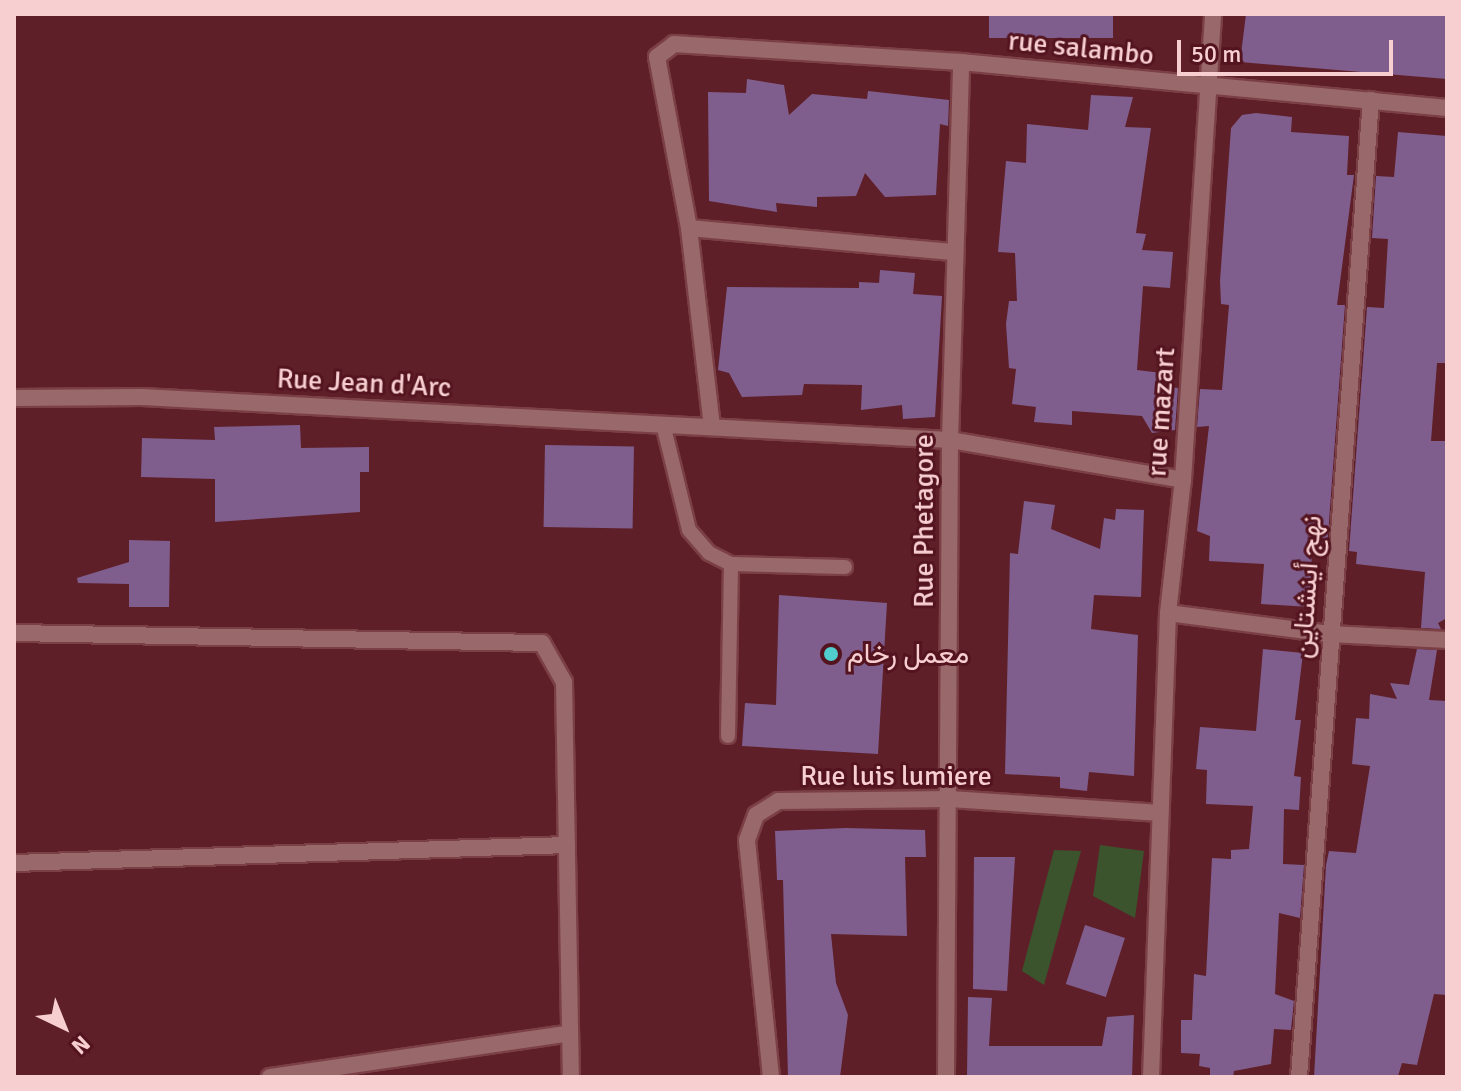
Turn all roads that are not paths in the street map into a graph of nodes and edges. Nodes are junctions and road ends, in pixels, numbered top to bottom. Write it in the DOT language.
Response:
graph roads {
  1 [pos="1213,14"];
  2 [pos="961,62"];
  3 [pos="1209,87"];
  4 [pos="1371,100"];
  5 [pos="1447,108"];
  6 [pos="689,228"];
  7 [pos="955,252"];
  8 [pos="14,398"];
  9 [pos="663,424"];
  10 [pos="712,427"];
  11 [pos="950,440"];
  12 [pos="1183,480"];
  13 [pos="731,564"];
  14 [pos="845,567"];
  15 [pos="1168,613"];
  16 [pos="14,633"];
  17 [pos="1330,634"];
  18 [pos="1447,640"];
  19 [pos="728,736"];
  20 [pos="950,799"];
  21 [pos="1161,813"];
  22 [pos="567,845"];
  23 [pos="14,863"];
  24 [pos="570,1033"];
  25 [pos="270,1077"];
  26 [pos="571,1077"];
  27 [pos="771,1077"];
  28 [pos="946,1077"];
  29 [pos="1151,1077"];
  30 [pos="1299,1077"];
  1 -- 3 [label="street, rue mazart"];
  2 -- 3 [label="street, rue salambo"];
  2 -- 6 [label="street, rue salambo"];
  2 -- 7 [label="street, Rue Phetagore"];
  3 -- 4 [label="street, rue salambo"];
  3 -- 12 [label="street, rue mazart"];
  4 -- 5 [label="street, rue salambo"];
  4 -- 17 [label="street, نهج أينشتاين"];
  6 -- 7 [label="street"];
  6 -- 10 [label="street, rue salambo"];
  7 -- 11 [label="street, Rue Phetagore"];
  8 -- 9 [label="street, Rue Jean d'Arc"];
  9 -- 10 [label="street, Rue Jean d'Arc"];
  9 -- 13 [label="lane"];
  10 -- 11 [label="street, Rue Jean d'Arc"];
  11 -- 12 [label="street, Rue Jean d'Arc"];
  11 -- 20 [label="street, Rue Phetagore"];
  12 -- 15 [label="street, rue mazart"];
  13 -- 14 [label="lane"];
  13 -- 19 [label="lane"];
  15 -- 17 [label="street"];
  15 -- 21 [label="street, rue mazart"];
  16 -- 22 [label="street"];
  17 -- 18 [label="street"];
  17 -- 30 [label="street, نهج أينشتاين"];
  20 -- 21 [label="street, Rue luis lumiere"];
  20 -- 27 [label="street, Rue luis lumiere"];
  20 -- 28 [label="street, Rue Phetagore"];
  21 -- 29 [label="street, rue mazart"];
  22 -- 23 [label="street"];
  22 -- 24 [label="street"];
  24 -- 25 [label="street"];
  24 -- 26 [label="street"];
}
